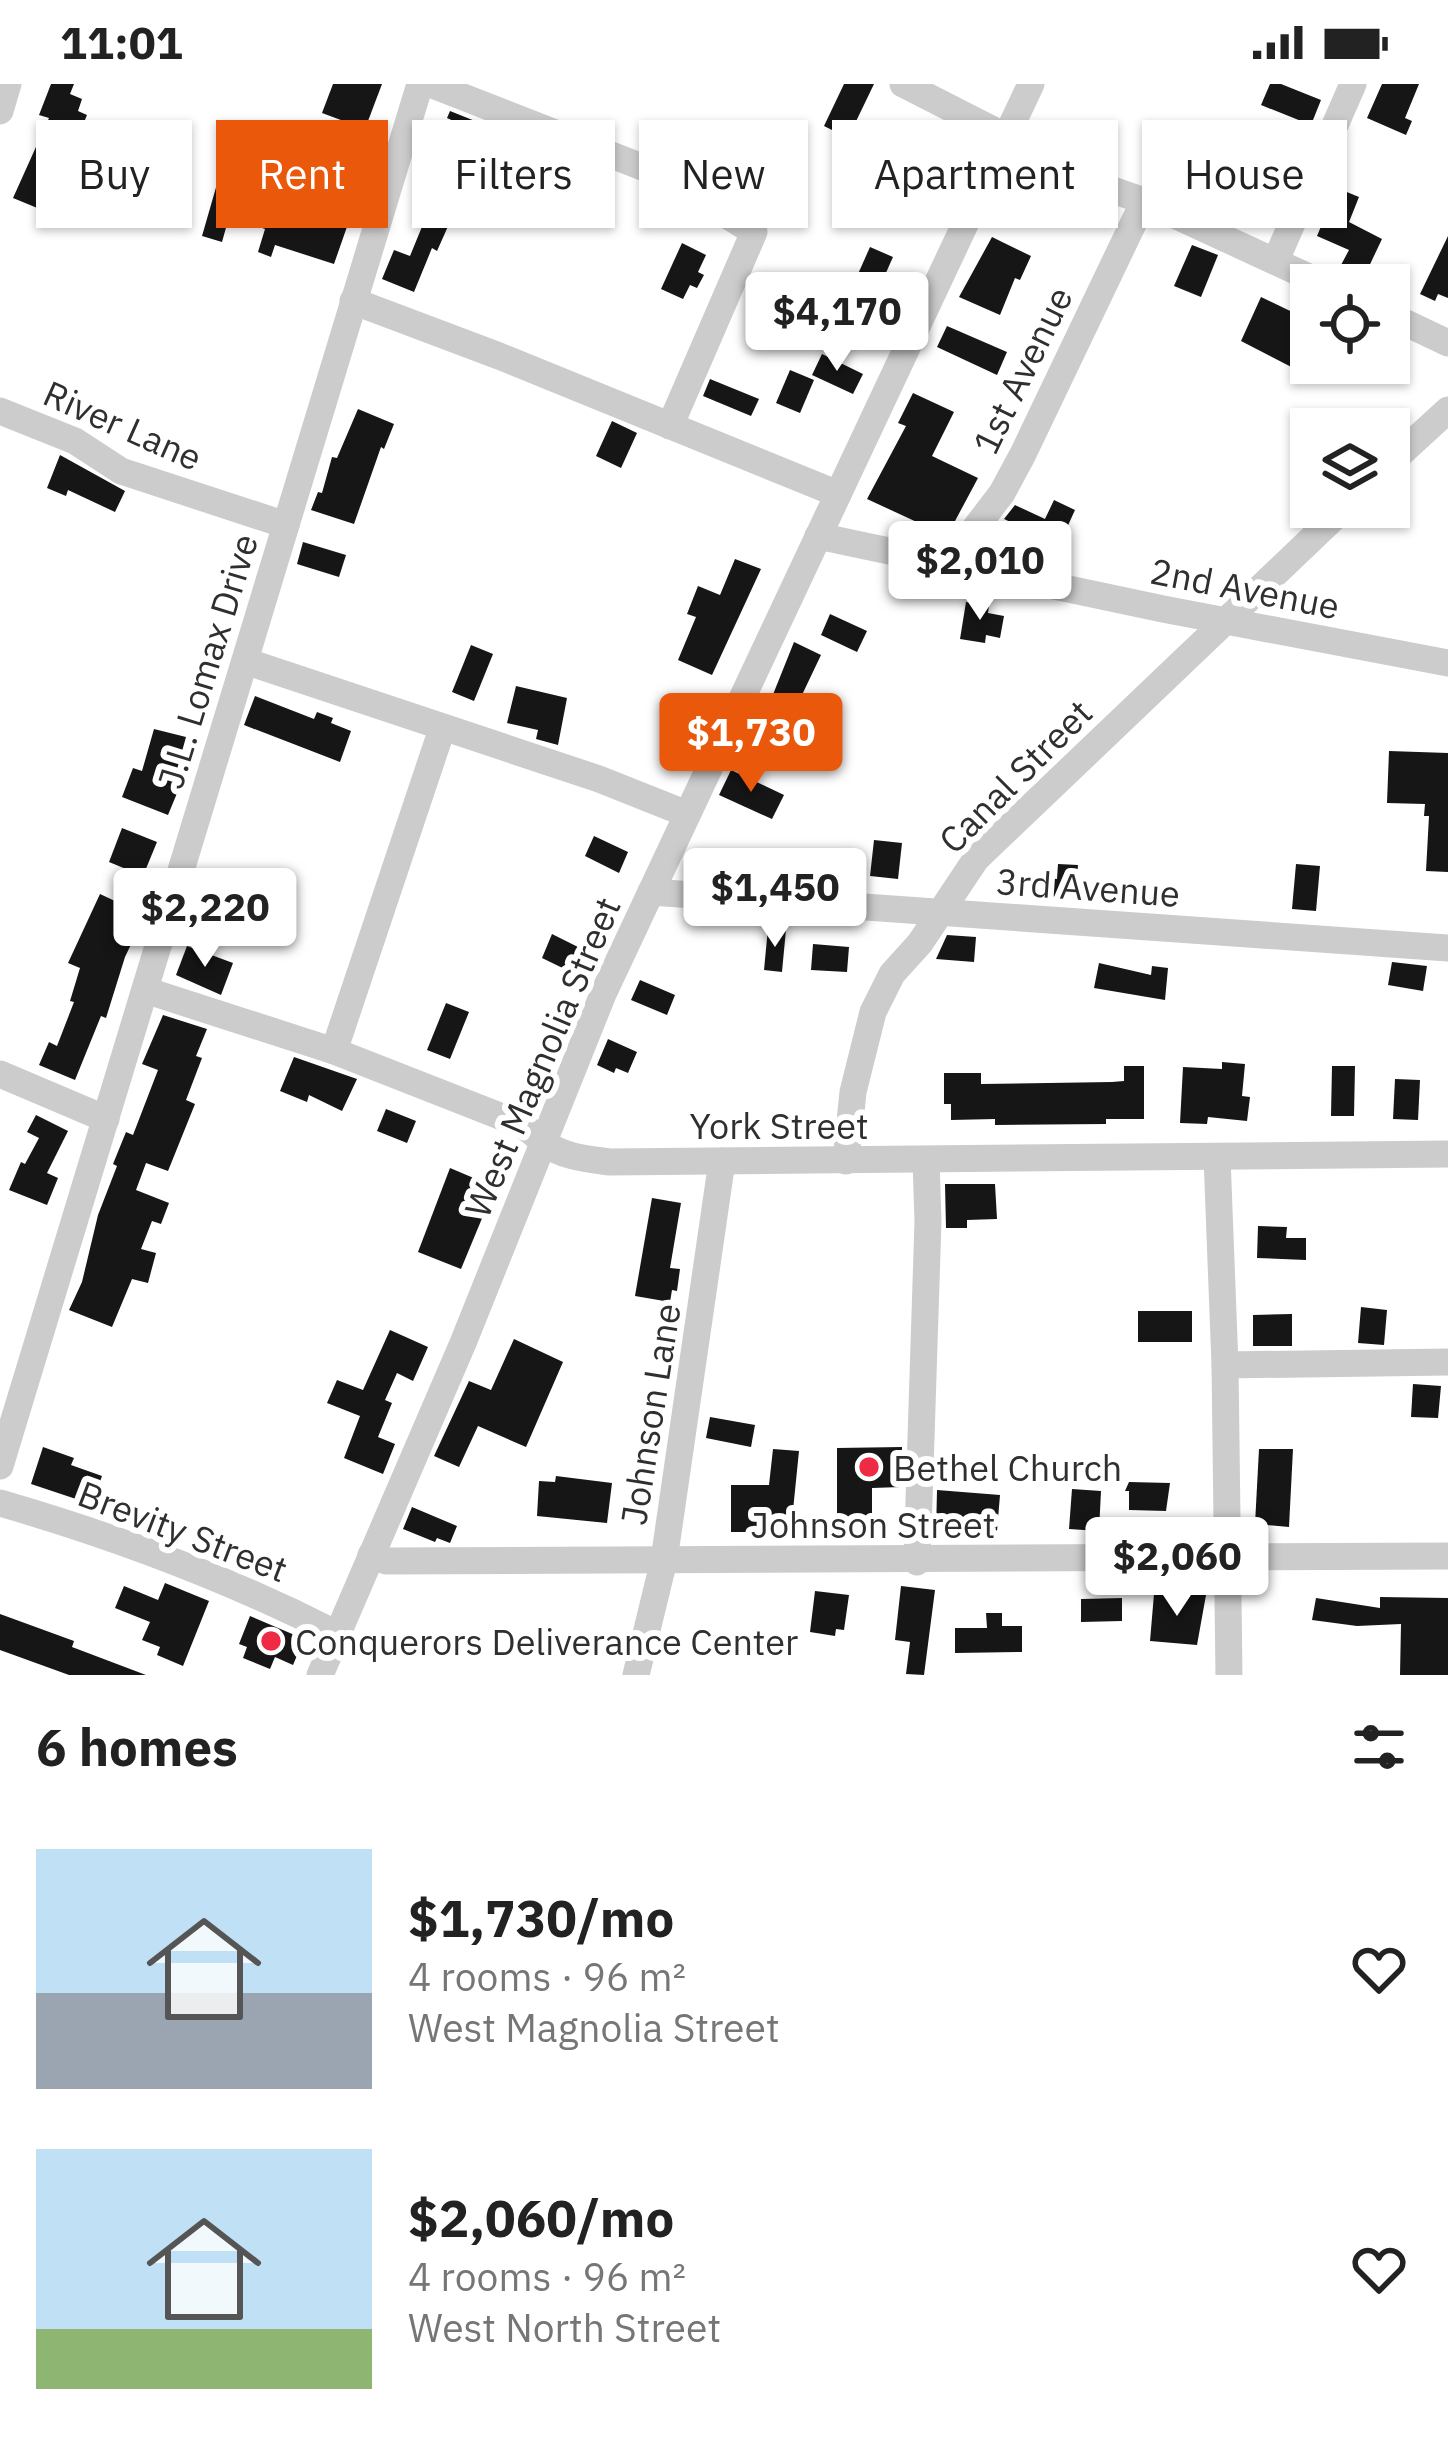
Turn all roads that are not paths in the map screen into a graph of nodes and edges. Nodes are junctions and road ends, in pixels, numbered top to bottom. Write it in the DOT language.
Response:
graph roads {
  1 [pos="8,84"];
  2 [pos="420,84"];
  3 [pos="430,84"];
  4 [pos="903,84"];
  5 [pos="1031,84"];
  6 [pos="1353,84"];
  7 [pos="0,111"];
  8 [pos="977,120"];
  9 [pos="1015,120"];
  10 [pos="1142,205"];
  11 [pos="964,228"];
  12 [pos="1204,228"];
  13 [pos="1276,260"];
  14 [pos="1290,267"];
  15 [pos="353,301"];
  16 [pos="1410,325"];
  17 [pos="1448,343"];
  18 [pos="0,410"];
  19 [pos="1448,410"];
  20 [pos="670,426"];
  21 [pos="1410,445"];
  22 [pos="838,494"];
  23 [pos="286,525"];
  24 [pos="1323,528"];
  25 [pos="818,536"];
  26 [pos="960,566"];
  27 [pos="1226,622"];
  28 [pos="245,661"];
  29 [pos="1448,663"];
  30 [pos="442,729"];
  31 [pos="687,814"];
  32 [pos="651,892"];
  33 [pos="941,912"];
  34 [pos="1448,948"];
  35 [pos="145,990"];
  36 [pos="334,1051"];
  37 [pos="0,1074"];
  38 [pos="106,1119"];
  39 [pos="543,1142"];
  40 [pos="1448,1154"];
  41 [pos="1217,1157"];
  42 [pos="926,1160"];
  43 [pos="722,1161"];
  44 [pos="845,1161"];
  45 [pos="1448,1362"];
  46 [pos="1225,1365"];
  47 [pos="0,1466"];
  48 [pos="0,1503"];
  49 [pos="1228,1555"];
  50 [pos="371,1556"];
  51 [pos="1448,1556"];
  52 [pos="664,1560"];
  53 [pos="917,1562"];
  54 [pos="337,1634"];
  55 [pos="320,1675"];
  56 [pos="636,1675"];
  57 [pos="1229,1675"];
  1 -- 7 [label="street"];
  2 -- 15 [label="street, J.L. Lomax Drive"];
  3 -- 20 [label="street"];
  4 -- 8 [label="street"];
  5 -- 9 [label="street, West Magnolia Street"];
  6 -- 13 [label="street"];
  10 -- 26 [label="street, 1st Avenue"];
  11 -- 22 [label="street, West Magnolia Street"];
  12 -- 13 [label="street"];
  13 -- 14 [label="street"];
  15 -- 20 [label="street"];
  15 -- 23 [label="street, J.L. Lomax Drive"];
  16 -- 17 [label="street"];
  18 -- 23 [label="street, River Lane"];
  19 -- 21 [label="street"];
  20 -- 22 [label="street"];
  22 -- 25 [label="street, West Magnolia Street"];
  23 -- 28 [label="street, J.L. Lomax Drive"];
  24 -- 27 [label="street, Canal Street"];
  25 -- 26 [label="street, 2nd Avenue"];
  25 -- 31 [label="street, West Magnolia Street"];
  26 -- 27 [label="street, 2nd Avenue"];
  27 -- 29 [label="street, 2nd Avenue"];
  27 -- 33 [label="street, Canal Street"];
  28 -- 30 [label="street"];
  28 -- 35 [label="street, J.L. Lomax Drive"];
  30 -- 31 [label="street"];
  30 -- 36 [label="street"];
  31 -- 32 [label="street, West Magnolia Street"];
  32 -- 33 [label="street, 3rd Avenue"];
  32 -- 39 [label="street, West Magnolia Street"];
  33 -- 34 [label="street, 3rd Avenue"];
  33 -- 44 [label="street, Canal Street"];
  35 -- 36 [label="street, York Street"];
  35 -- 38 [label="street, J.L. Lomax Drive"];
  36 -- 39 [label="street, York Street"];
  37 -- 38 [label="street"];
  38 -- 47 [label="street, J.L. Lomax Drive"];
  39 -- 43 [label="street, York Street"];
  39 -- 50 [label="street, West Magnolia Street"];
  40 -- 41 [label="street, York Street"];
  41 -- 42 [label="street, York Street"];
  41 -- 46 [label="street"];
  42 -- 44 [label="street, York Street"];
  42 -- 53 [label="street"];
  43 -- 44 [label="street, York Street"];
  43 -- 52 [label="street, Johnson Lane"];
  45 -- 46 [label="street"];
  46 -- 49 [label="street"];
  48 -- 54 [label="street, Brevity Street"];
  49 -- 51 [label="street, Johnson Street"];
  49 -- 53 [label="street, Johnson Street"];
  49 -- 57 [label="street"];
  50 -- 52 [label="street, Johnson Street"];
  50 -- 54 [label="street, West Magnolia Street"];
  52 -- 53 [label="street, Johnson Street"];
  52 -- 56 [label="street, Johnson Lane"];
  54 -- 55 [label="street, West Magnolia Street"];
}
